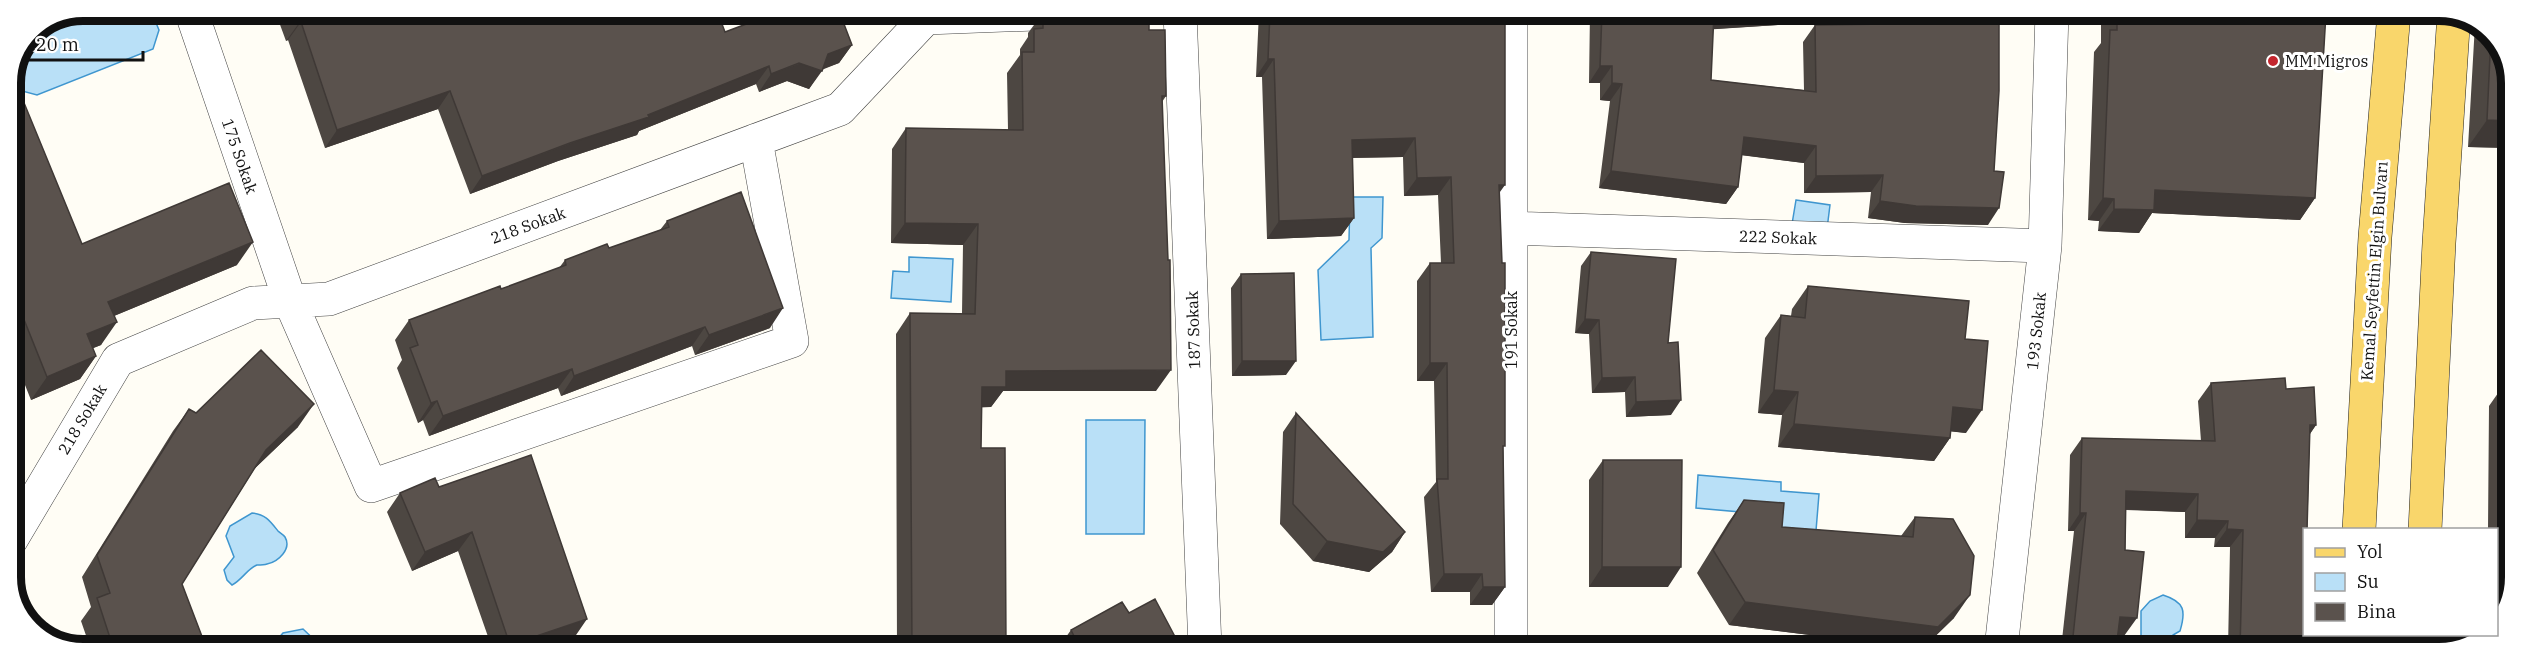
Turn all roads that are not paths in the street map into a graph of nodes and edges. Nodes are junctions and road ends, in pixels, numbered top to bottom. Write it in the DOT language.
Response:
graph roads {
  1 [pos="194,21"];
  2 [pos="921,21"];
  3 [pos="1180,21"];
  4 [pos="1511,21"];
  5 [pos="2052,21"];
  6 [pos="2393,21"];
  7 [pos="2453,23"];
  8 [pos="756,140"];
  9 [pos="1511,228"];
  10 [pos="2045,246"];
  11 [pos="290,301"];
  12 [pos="21,523"];
  13 [pos="2360,528"];
  14 [pos="2425,528"];
  15 [pos="1212,639"];
  16 [pos="1511,639"];
  17 [pos="2002,639"];
  1 -- 11 [label="street, 175 Sokak"];
  2 -- 8 [label="street, 218 Sokak"];
  3 -- 15 [label="street, 187 Sokak"];
  4 -- 9 [label="street, 191 Sokak"];
  5 -- 10 [label="street, 193 Sokak"];
  6 -- 13 [label="main road, Kemal Seyfettin Elgin Bulvarı"];
  7 -- 14 [label="main road"];
  8 -- 11 [label="street, 218 Sokak"];
  8 -- 11 [label="street, 175 Sokak"];
  9 -- 10 [label="street, 222 Sokak"];
  9 -- 16 [label="street, 191 Sokak"];
  10 -- 17 [label="street, 193 Sokak"];
  11 -- 12 [label="street, 218 Sokak"];
}
